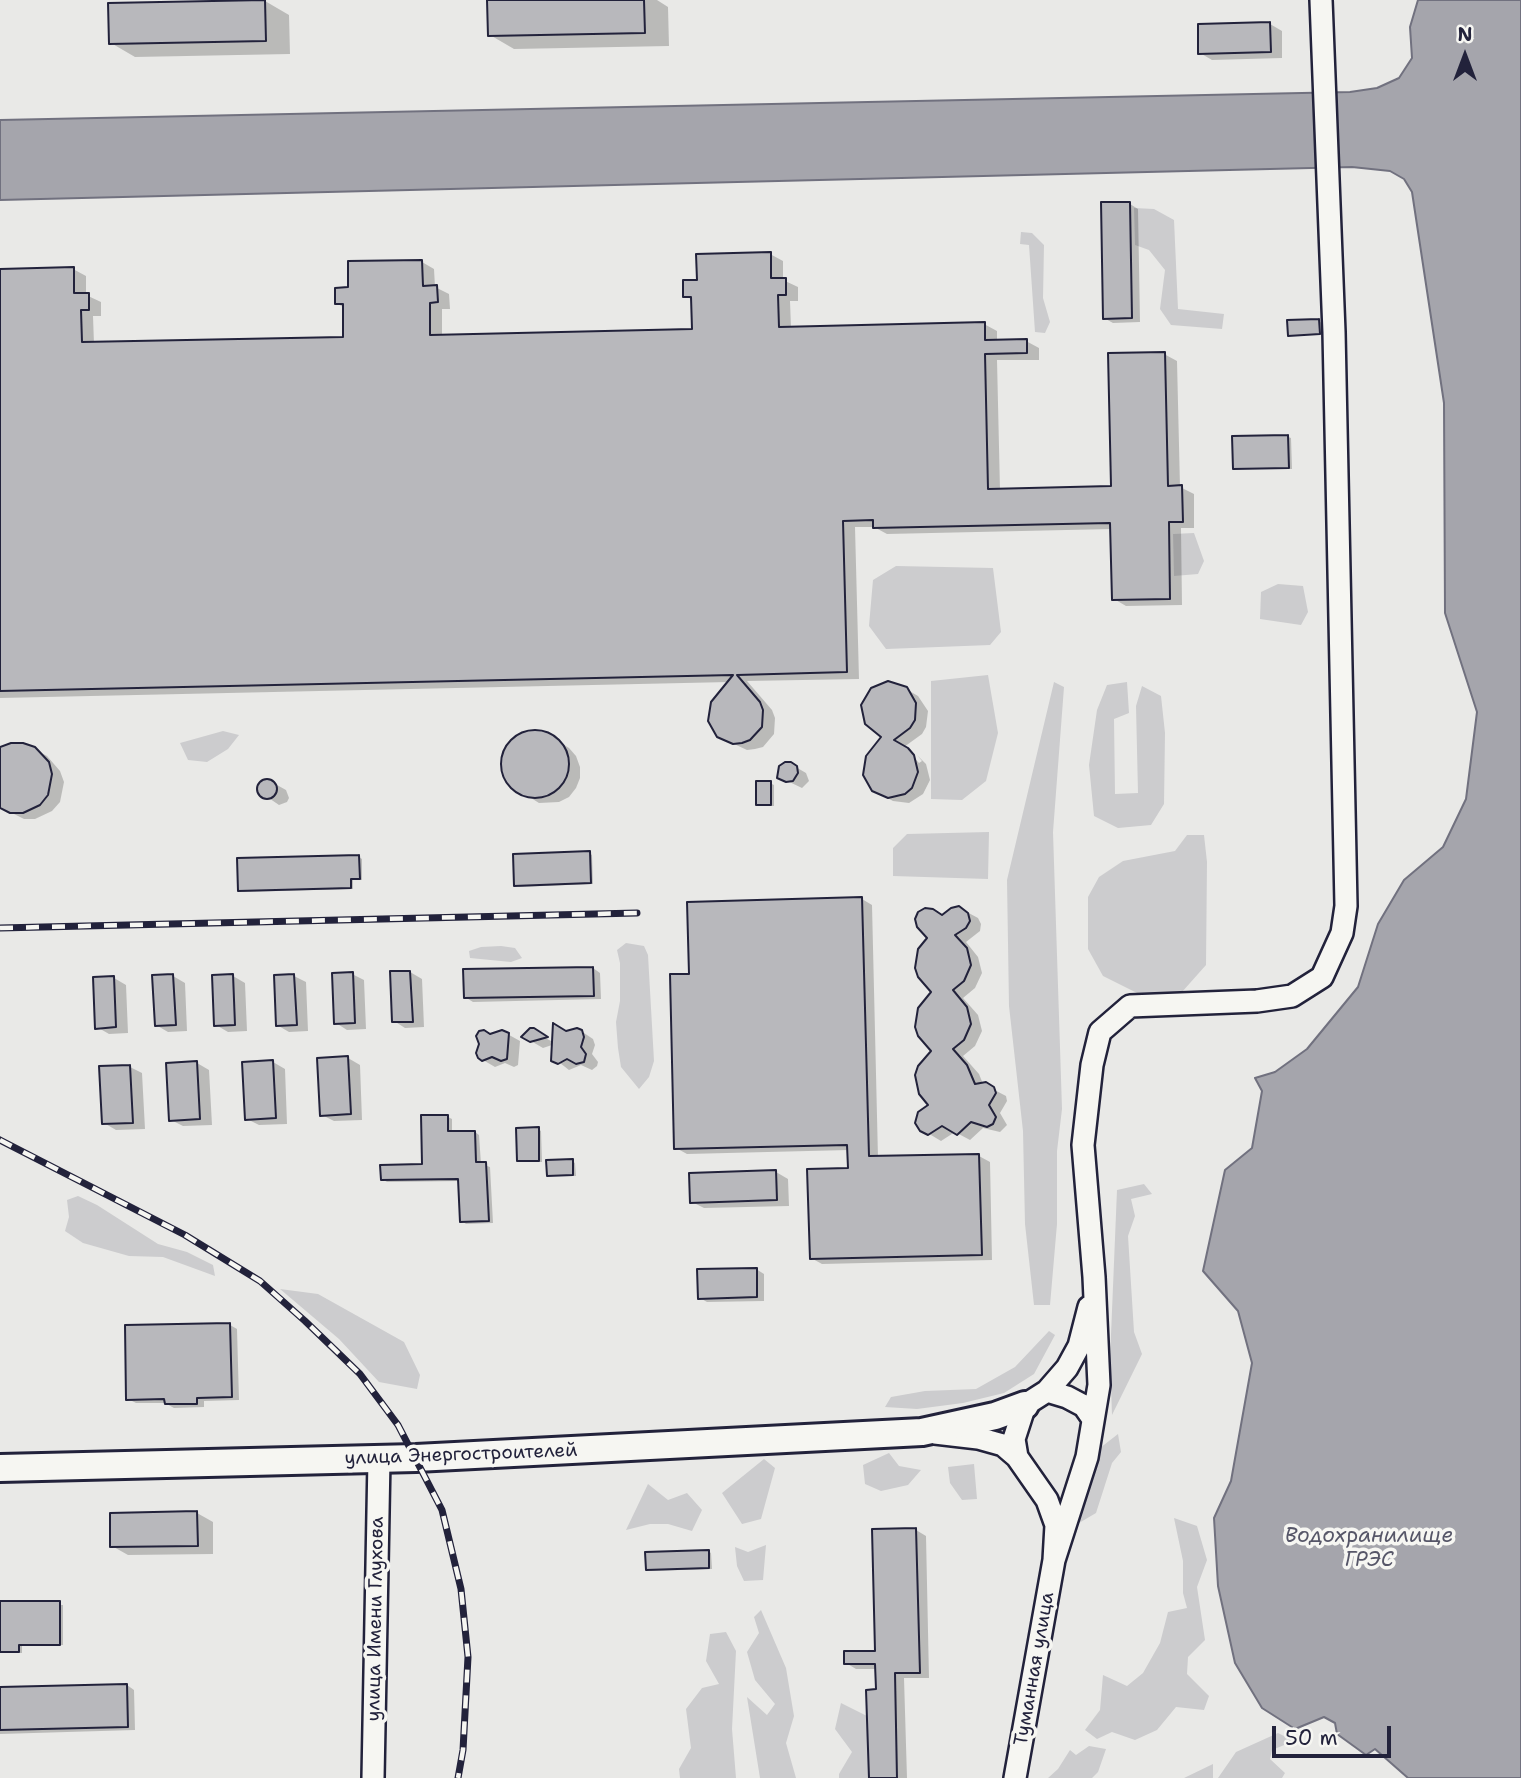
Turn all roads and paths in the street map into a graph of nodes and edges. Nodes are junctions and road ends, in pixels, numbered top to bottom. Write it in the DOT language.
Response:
graph roads {
  1 [pos="1321,0"];
  2 [pos="1094,1277"];
  3 [pos="1036,1398"];
  4 [pos="1093,1419"];
  5 [pos="922,1432"];
  6 [pos="1017,1457"];
  7 [pos="379,1459"];
  8 [pos="0,1468"];
  9 [pos="1054,1560"];
  10 [pos="373,1778"];
  11 [pos="1015,1778"];
  1 -- 2 [label="street"];
  2 -- 3 [label="street"];
  2 -- 4 [label="street, Туманная улица"];
  3 -- 4 [label="street"];
  3 -- 5 [label="main road, улица Энергостроителей"];
  3 -- 6 [label="street"];
  4 -- 9 [label="street, Туманная улица"];
  5 -- 6 [label="street"];
  5 -- 7 [label="main road, улица Энергостроителей"];
  6 -- 9 [label="street, Туманная улица"];
  7 -- 8 [label="main road, улица Энергостроителей"];
  7 -- 10 [label="street, улица Имени Глухова"];
  9 -- 11 [label="street, Туманная улица"];
}
